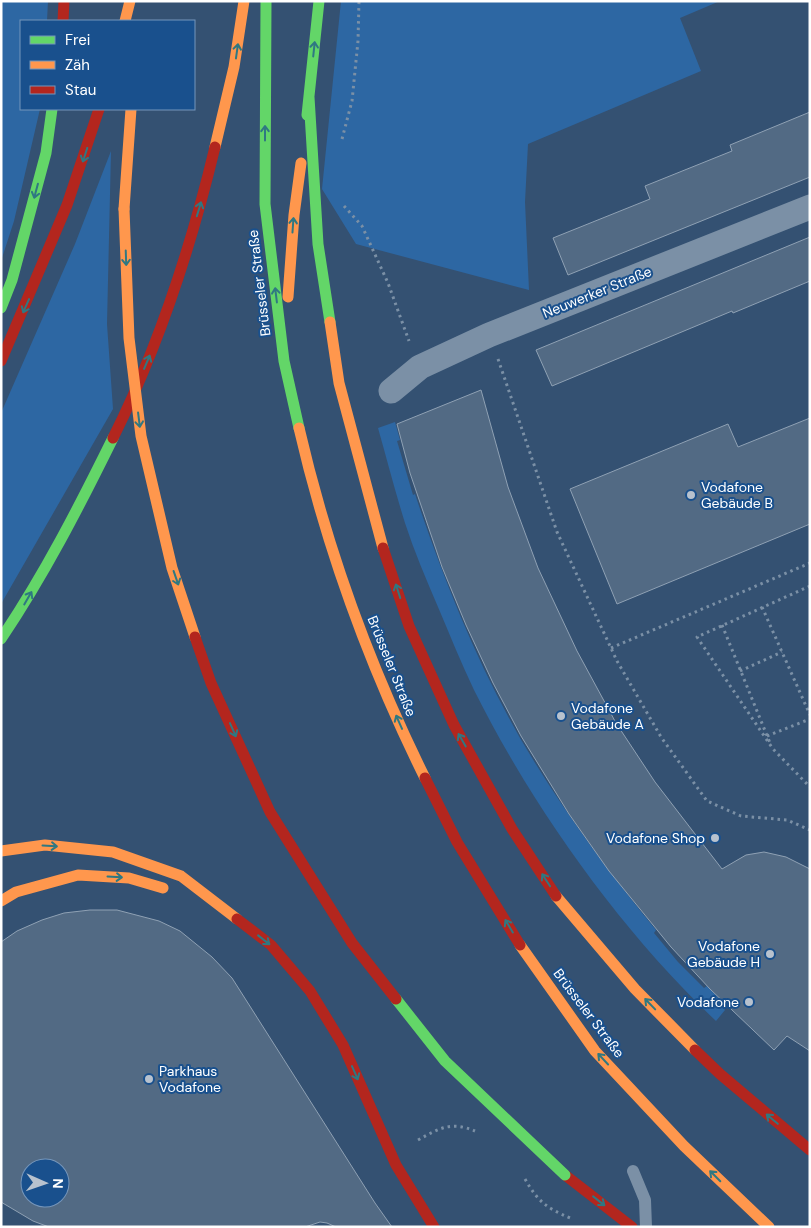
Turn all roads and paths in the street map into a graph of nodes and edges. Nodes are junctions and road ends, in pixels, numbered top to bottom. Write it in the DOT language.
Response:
graph roads {
  1 [pos="64,1"];
  2 [pos="130,1"];
  3 [pos="244,1"];
  4 [pos="266,1"];
  5 [pos="319,1"];
  6 [pos="359,1"];
  7 [pos="63,20"];
  8 [pos="125,20"];
  9 [pos="309,97"];
  10 [pos="52,110"];
  11 [pos="99,110"];
  12 [pos="131,110"];
  13 [pos="341,146"];
  14 [pos="341,202"];
  15 [pos="810,207"];
  16 [pos="1,308"];
  17 [pos="489,336"];
  18 [pos="1,361"];
  19 [pos="284,361"];
  20 [pos="420,367"];
  21 [pos="391,391"];
  22 [pos="809,565"];
  23 [pos="810,586"];
  24 [pos="762,607"];
  25 [pos="722,625"];
  26 [pos="1,639"];
  27 [pos="611,648"];
  28 [pos="782,652"];
  29 [pos="740,671"];
  30 [pos="810,715"];
  31 [pos="810,719"];
  32 [pos="767,736"];
  33 [pos="772,750"];
  34 [pos="810,787"];
  35 [pos="810,830"];
  36 [pos="1,851"];
  37 [pos="174,892"];
  38 [pos="191,898"];
  39 [pos="1,901"];
  40 [pos="226,910"];
  41 [pos="477,1132"];
  42 [pos="418,1140"];
  43 [pos="810,1150"];
  44 [pos="632,1171"];
  45 [pos="523,1176"];
  46 [pos="576,1220"];
  47 [pos="434,1227"];
  48 [pos="632,1227"];
  49 [pos="646,1227"];
  50 [pos="769,1227"];
  1 -- 7 [label="highway"];
  2 -- 8 [label="highway"];
  26 -- 3 [label="highway, one-way"];
  19 -- 4 [label="highway, Brüsseler Straße, one-way"];
  9 -- 5 [label="highway, one-way"];
  6 -- 13 [label="path"];
  19 -- 9 [label="highway, one-way"];
  43 -- 9 [label="highway, one-way"];
  10 -- 16 [label="highway, one-way"];
  11 -- 18 [label="highway, one-way"];
  12 -- 48 [label="highway, one-way, bridge"];
  14 -- 20 [label="path"];
  15 -- 17 [label="street, Neuwerker Straße"];
  17 -- 20 [label="street, Neuwerker Straße"];
  17 -- 27 [label="path"];
  50 -- 19 [label="highway, Brüsseler Straße, one-way"];
  20 -- 21 [label="street, Neuwerker Straße"];
  22 -- 27 [label="path"];
  23 -- 24 [label="path"];
  24 -- 25 [label="path"];
  24 -- 28 [label="path"];
  25 -- 29 [label="path"];
  25 -- 33 [label="path"];
  27 -- 35 [label="path"];
  28 -- 29 [label="path"];
  28 -- 30 [label="path"];
  29 -- 32 [label="path"];
  31 -- 32 [label="path"];
  32 -- 33 [label="path"];
  33 -- 34 [label="path"];
  36 -- 40 [label="highway, one-way"];
  39 -- 37 [label="highway, one-way"];
  38 -- 40 [label="highway"];
  40 -- 47 [label="highway, one-way"];
  41 -- 42 [label="path"];
  44 -- 49 [label="lane"];
  45 -- 46 [label="path"];
}
